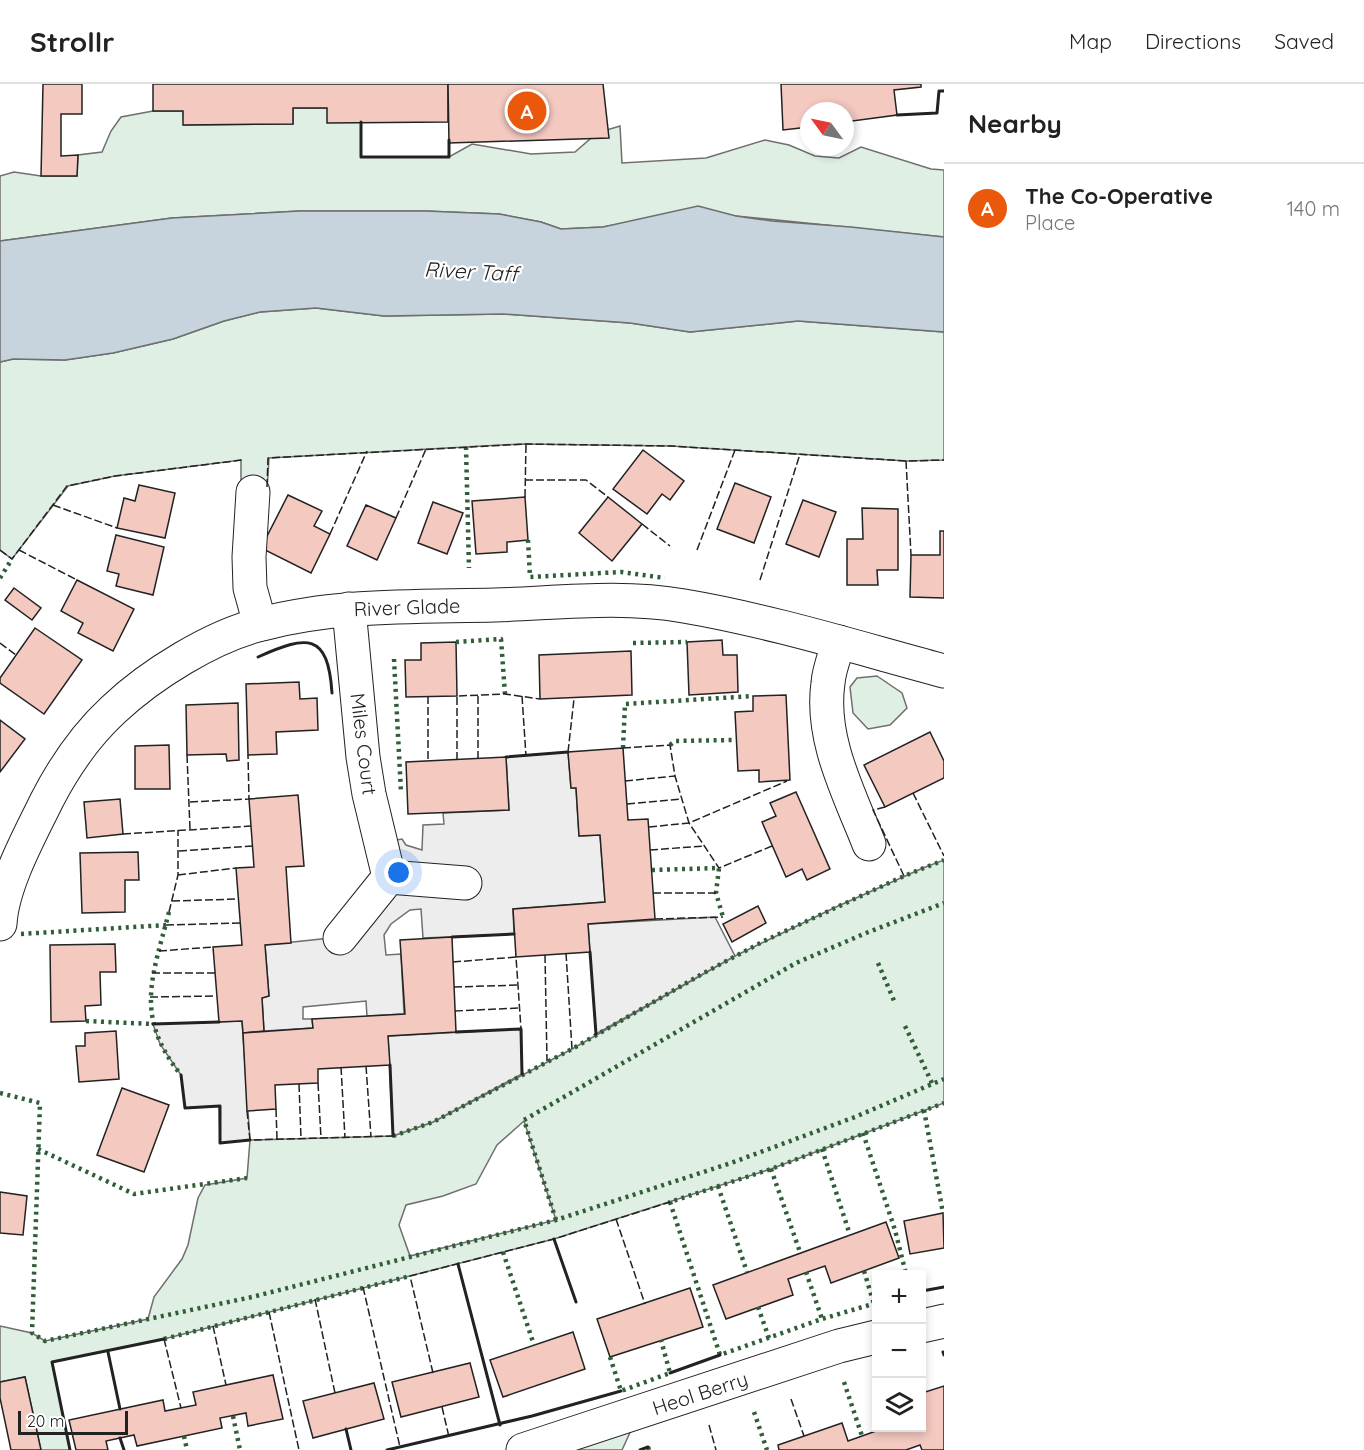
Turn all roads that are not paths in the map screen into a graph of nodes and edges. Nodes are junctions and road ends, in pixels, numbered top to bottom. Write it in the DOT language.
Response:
graph roads {
  1 [pos="253,492"];
  2 [pos="349,609"];
  3 [pos="260,624"];
  4 [pos="839,642"];
  5 [pos="944,671"];
  6 [pos="868,844"];
  7 [pos="389,877"];
  8 [pos="465,883"];
  9 [pos="0,911"];
  10 [pos="340,938"];
  11 [pos="944,1321"];
  12 [pos="926,1325"];
  13 [pos="872,1338"];
  14 [pos="523,1450"];
  1 -- 3 [label="street"];
  2 -- 3 [label="street, River Glade"];
  2 -- 4 [label="street, River Glade"];
  2 -- 7 [label="street, Miles Court"];
  3 -- 9 [label="street, River Glade"];
  4 -- 5 [label="street, River Glade"];
  4 -- 6 [label="street"];
  7 -- 8 [label="street"];
  7 -- 10 [label="street"];
  11 -- 12 [label="street"];
  13 -- 14 [label="street, Heol Berry"];
}
